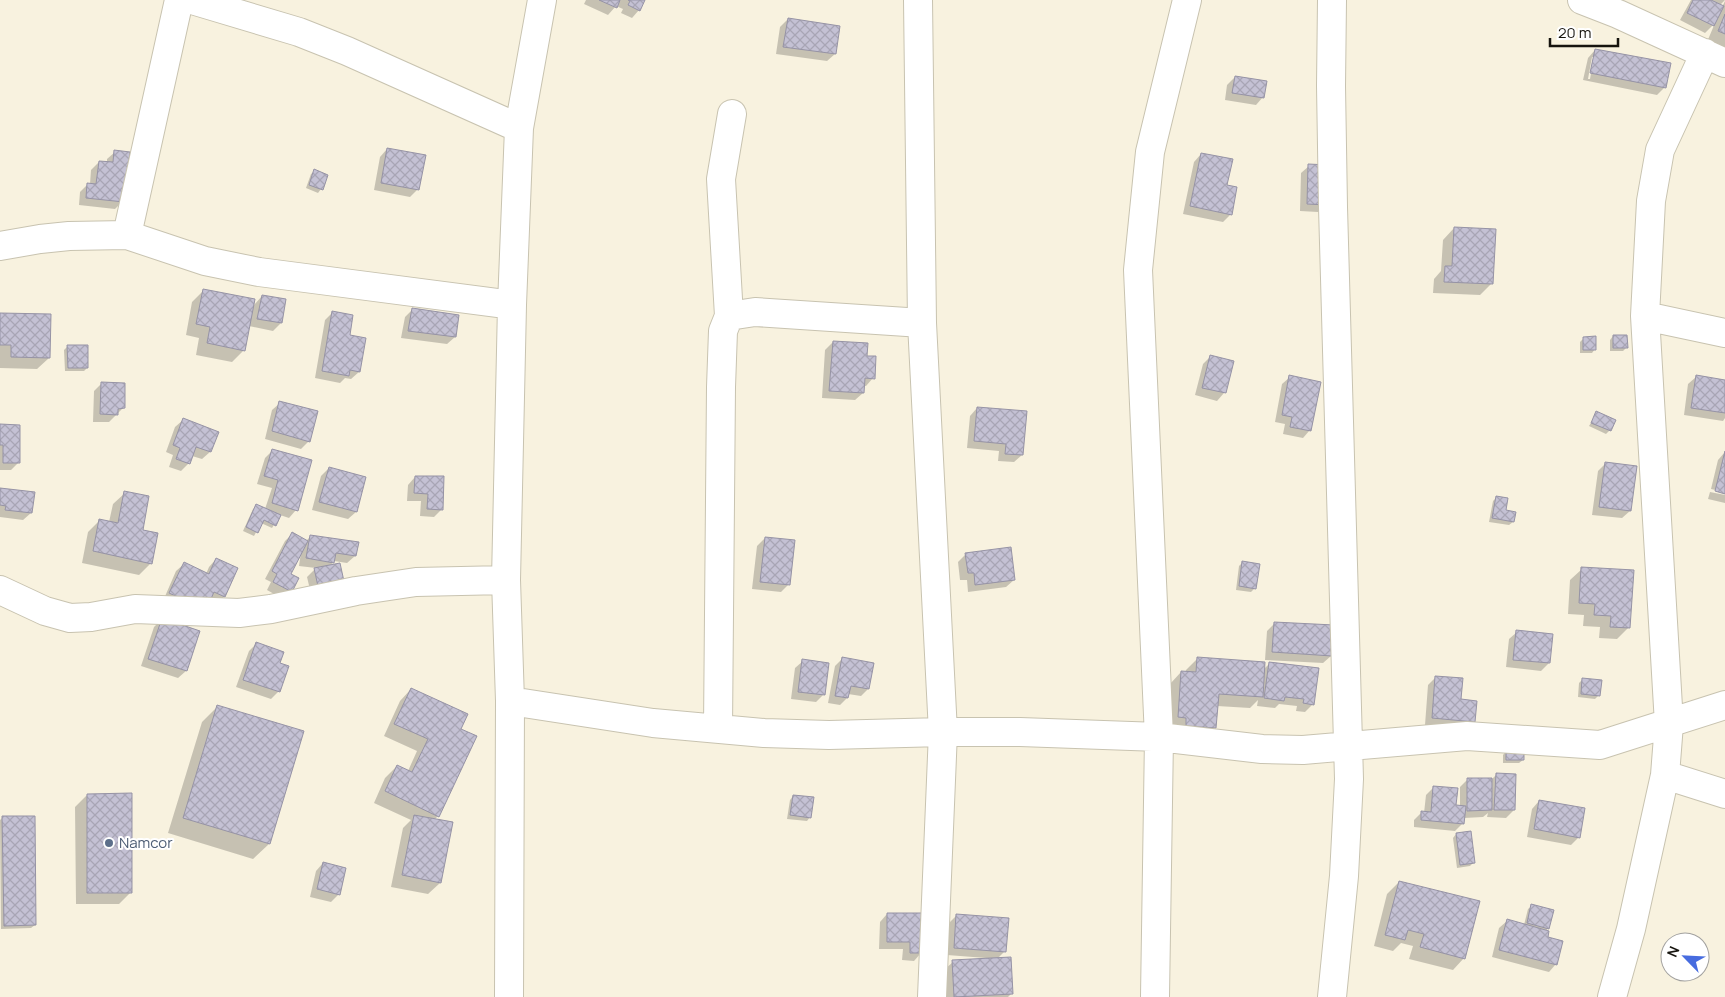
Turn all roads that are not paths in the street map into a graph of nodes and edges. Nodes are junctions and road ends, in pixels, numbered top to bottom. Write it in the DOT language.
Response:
graph roads {
  1 [pos="179,0"];
  2 [pos="192,0"];
  3 [pos="542,0"];
  4 [pos="918,0"];
  5 [pos="1187,0"];
  6 [pos="1332,0"];
  7 [pos="1582,0"];
  8 [pos="1715,58"];
  9 [pos="732,114"];
  10 [pos="519,128"];
  11 [pos="127,234"];
  12 [pos="0,246"];
  13 [pos="512,305"];
  14 [pos="729,316"];
  15 [pos="1645,316"];
  16 [pos="922,323"];
  17 [pos="1725,333"];
  18 [pos="506,580"];
  19 [pos="0,590"];
  20 [pos="510,701"];
  21 [pos="1725,705"];
  22 [pos="1669,724"];
  23 [pos="718,728"];
  24 [pos="943,732"];
  25 [pos="1159,737"];
  26 [pos="1349,746"];
  27 [pos="1665,775"];
  28 [pos="1725,794"];
  29 [pos="509,997"];
  30 [pos="932,997"];
  31 [pos="1155,997"];
  32 [pos="1332,997"];
  33 [pos="1612,997"];
  1 -- 11 [label="street"];
  2 -- 10 [label="street"];
  3 -- 10 [label="street"];
  4 -- 16 [label="street"];
  5 -- 25 [label="street"];
  6 -- 26 [label="street"];
  7 -- 8 [label="street"];
  8 -- 15 [label="street"];
  9 -- 14 [label="street"];
  10 -- 13 [label="street"];
  11 -- 12 [label="street"];
  11 -- 13 [label="street"];
  13 -- 18 [label="street"];
  14 -- 16 [label="street"];
  14 -- 23 [label="street"];
  15 -- 17 [label="street"];
  15 -- 22 [label="street"];
  16 -- 24 [label="street"];
  18 -- 19 [label="street"];
  18 -- 20 [label="street"];
  20 -- 23 [label="street"];
  20 -- 29 [label="street"];
  21 -- 22 [label="street"];
  22 -- 26 [label="street"];
  22 -- 27 [label="street"];
  23 -- 24 [label="street"];
  24 -- 25 [label="street"];
  24 -- 30 [label="street"];
  25 -- 26 [label="street"];
  25 -- 31 [label="street"];
  26 -- 32 [label="street"];
  27 -- 28 [label="street"];
  27 -- 33 [label="street"];
}
